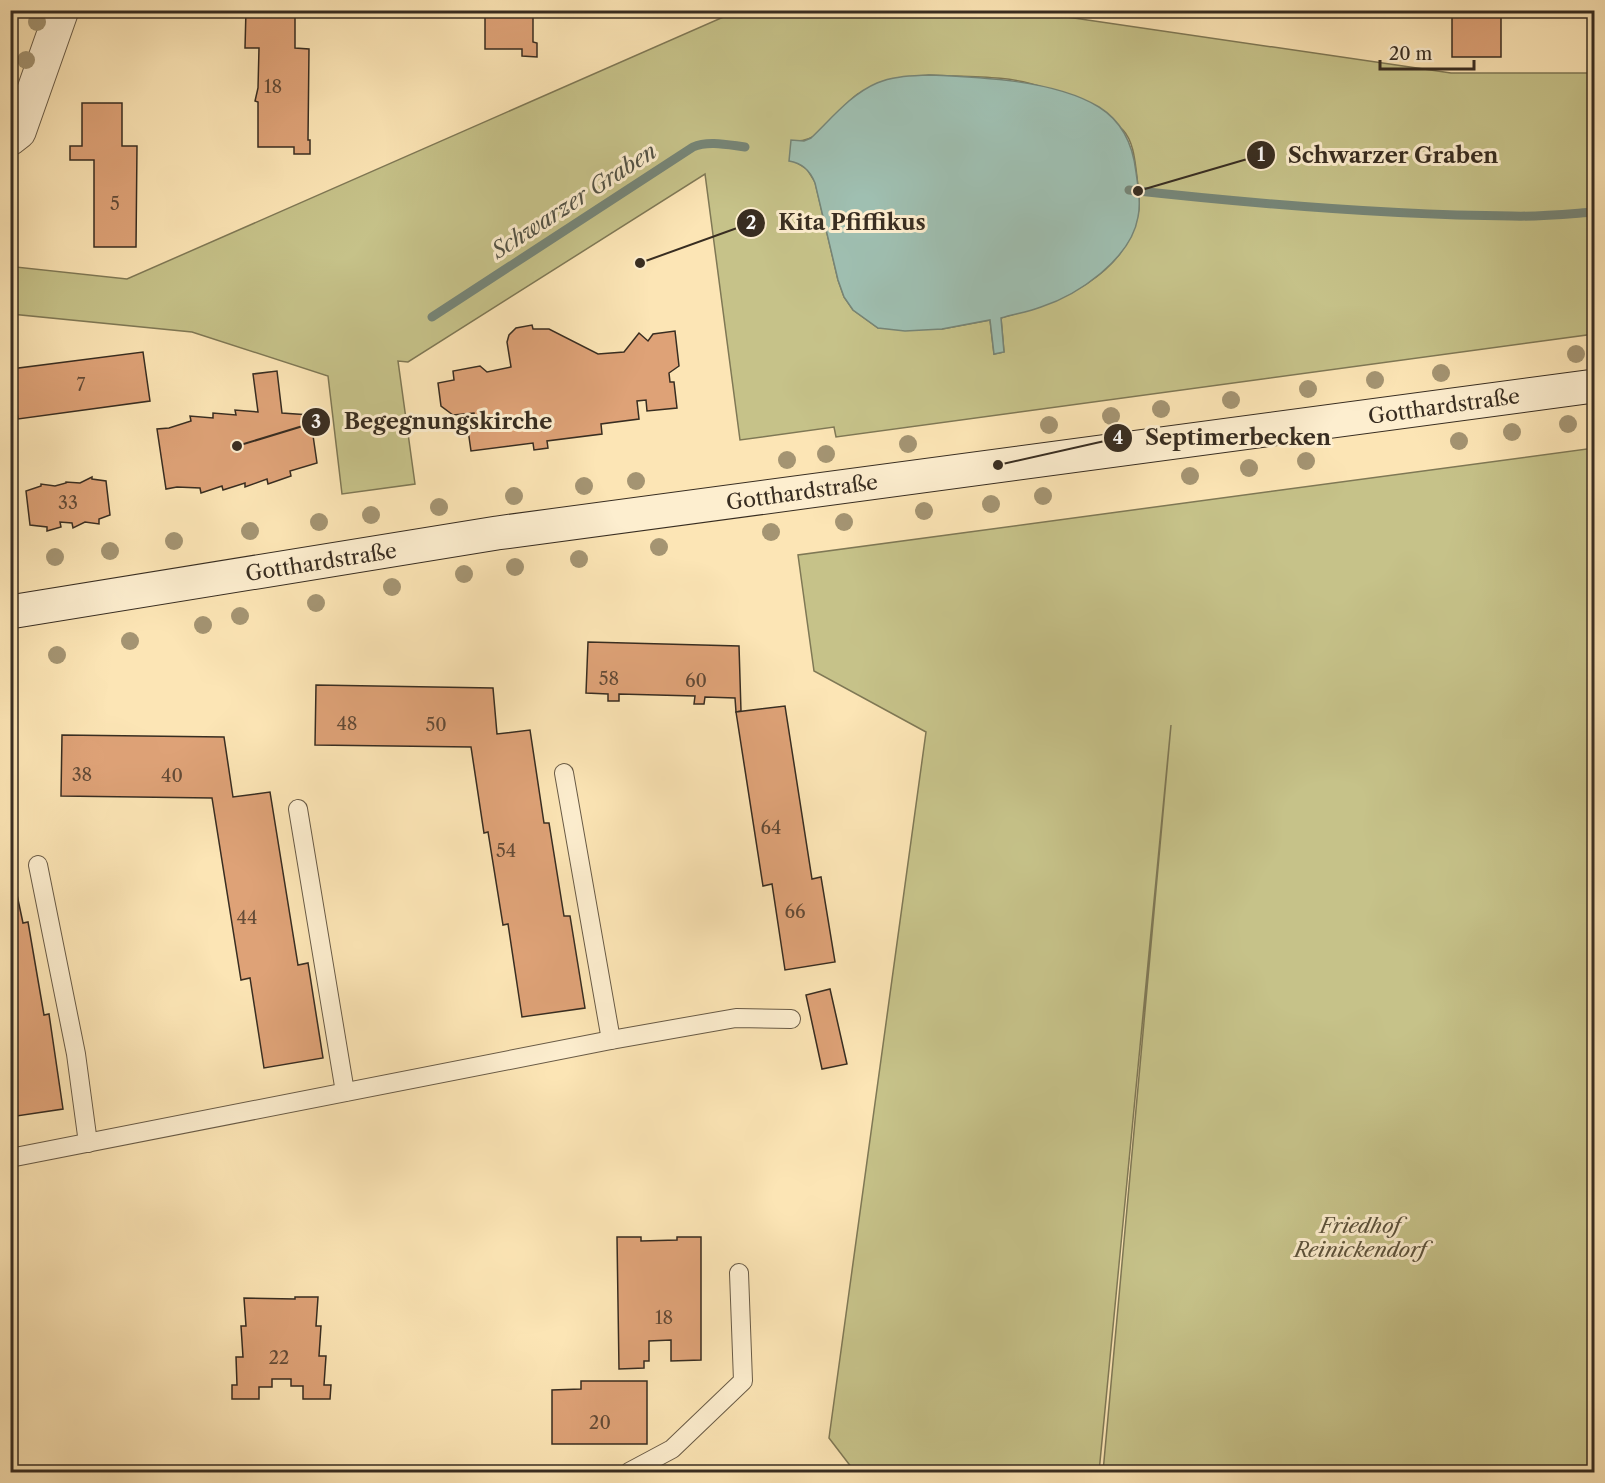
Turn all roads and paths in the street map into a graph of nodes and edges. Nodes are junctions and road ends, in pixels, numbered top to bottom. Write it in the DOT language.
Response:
graph roads {
  1 [pos="63,10"];
  2 [pos="10,139"];
  3 [pos="1594,386"];
  4 [pos="10,612"];
  5 [pos="564,773"];
  6 [pos="298,809"];
  7 [pos="38,865"];
  8 [pos="791,1019"];
  9 [pos="611,1040"];
  10 [pos="345,1092"];
  11 [pos="88,1143"];
  12 [pos="10,1158"];
  13 [pos="739,1273"];
  14 [pos="629,1473"];
  1 -- 2 [label="main road"];
  3 -- 4 [label="main road, Gotthardstraße"];
  5 -- 9 [label="lane"];
  6 -- 10 [label="lane"];
  7 -- 11 [label="lane"];
  8 -- 9 [label="lane"];
  9 -- 10 [label="lane"];
  10 -- 11 [label="lane"];
  11 -- 12 [label="lane"];
  13 -- 14 [label="lane"];
}
